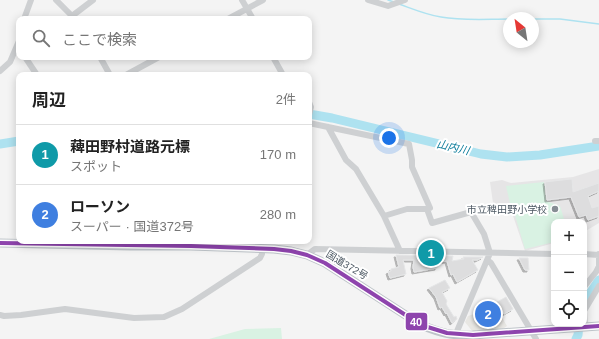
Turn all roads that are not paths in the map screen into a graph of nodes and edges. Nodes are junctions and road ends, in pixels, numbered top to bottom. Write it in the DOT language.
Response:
graph roads {
  1 [pos="31,0"];
  2 [pos="56,0"];
  3 [pos="94,0"];
  4 [pos="242,0"];
  5 [pos="263,0"];
  6 [pos="368,0"];
  7 [pos="405,0"];
  8 [pos="247,8"];
  9 [pos="25,16"];
  10 [pos="72,16"];
  11 [pos="74,16"];
  12 [pos="233,16"];
  13 [pos="251,16"];
  14 [pos="16,51"];
  15 [pos="27,60"];
  16 [pos="102,60"];
  17 [pos="154,60"];
  18 [pos="275,60"];
  19 [pos="0,71"];
  20 [pos="35,72"];
  21 [pos="108,72"];
  22 [pos="132,72"];
  23 [pos="281,72"];
  24 [pos="312,124"];
  25 [pos="328,127"];
  26 [pos="427,209"];
  27 [pos="384,216"];
  28 [pos="0,243"];
  29 [pos="16,243"];
  30 [pos="84,244"];
  31 [pos="262,249"];
  32 [pos="400,251"];
  33 [pos="490,253"];
  34 [pos="551,254"];
  35 [pos="587,254"];
  36 [pos="599,254"];
  37 [pos="307,255"];
  38 [pos="487,260"];
  39 [pos="587,283"];
  40 [pos="599,286"];
  41 [pos="587,306"];
  42 [pos="0,315"];
  43 [pos="599,326"];
  44 [pos="571,327"];
  45 [pos="587,327"];
  46 [pos="533,335"];
  47 [pos="454,337"];
  1 -- 9 [label="street"];
  2 -- 10 [label="street"];
  3 -- 11 [label="street"];
  4 -- 8 [label="street"];
  5 -- 8 [label="street"];
  6 -- 7 [label="street"];
  8 -- 12 [label="street"];
  8 -- 13 [label="street"];
  14 -- 19 [label="street"];
  15 -- 20 [label="street"];
  16 -- 21 [label="street"];
  17 -- 22 [label="street"];
  18 -- 23 [label="street"];
  24 -- 25 [label="street"];
  25 -- 26 [label="street"];
  25 -- 27 [label="street"];
  26 -- 27 [label="street"];
  26 -- 33 [label="street"];
  27 -- 32 [label="street"];
  28 -- 29 [label="highway, 国道372号"];
  30 -- 31 [label="highway, 国道372号"];
  31 -- 37 [label="highway, 国道372号"];
  31 -- 42 [label="street"];
  32 -- 33 [label="street"];
  32 -- 37 [label="street"];
  33 -- 34 [label="street"];
  33 -- 38 [label="street"];
  35 -- 36 [label="street"];
  36 -- 39 [label="street"];
  37 -- 47 [label="highway, 国道372号"];
  38 -- 46 [label="street"];
  38 -- 47 [label="street"];
  40 -- 41 [label="street"];
  43 -- 45 [label="highway, 国道372号"];
  44 -- 46 [label="highway, 国道372号"];
  46 -- 47 [label="highway, 国道372号"];
}
